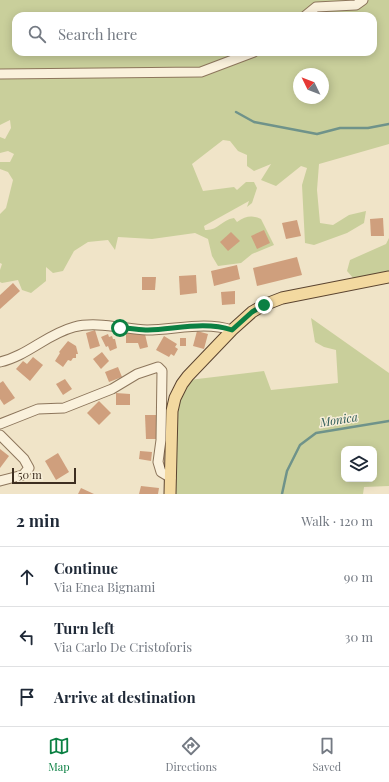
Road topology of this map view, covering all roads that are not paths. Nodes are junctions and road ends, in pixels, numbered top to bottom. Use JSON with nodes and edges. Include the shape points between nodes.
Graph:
{"nodes":[{"id":1,"x":362,"y":0,"type":"edge"},
{"id":2,"x":310,"y":12,"type":"edge"},
{"id":3,"x":243,"y":56,"type":"edge"},
{"id":4,"x":0,"y":74,"type":"edge"},
{"id":5,"x":389,"y":277,"type":"edge"},
{"id":6,"x":232,"y":330,"type":"junction"},
{"id":7,"x":0,"y":362,"type":"edge"},
{"id":8,"x":0,"y":424,"type":"edge"},
{"id":9,"x":0,"y":435,"type":"edge"},
{"id":10,"x":171,"y":478,"type":"junction"},
{"id":11,"x":0,"y":481,"type":"edge"},
{"id":12,"x":170,"y":494,"type":"edge"}],
"edges":[{"from":1,"to":2,"type":"street","via":[[356,5],[316,7]]},
{"from":3,"to":4,"type":"street","via":[[201,72]]},
{"from":5,"to":6,"type":"main road","via":[[282,298],[252,312]]},
{"from":6,"to":7,"type":"street","via":[[220,326],[188,326],[148,330],[89,324],[60,331],[18,356]]},
{"from":6,"to":10,"type":"main road","via":[[188,376],[175,398],[171,423]]},
{"from":8,"to":10,"type":"street","via":[[38,409],[64,408],[158,367],[163,376],[158,462],[160,472]]},
{"from":9,"to":11,"type":"street","via":[[24,459],[29,468],[23,475]]},
{"from":10,"to":12,"type":"main road"}]}
